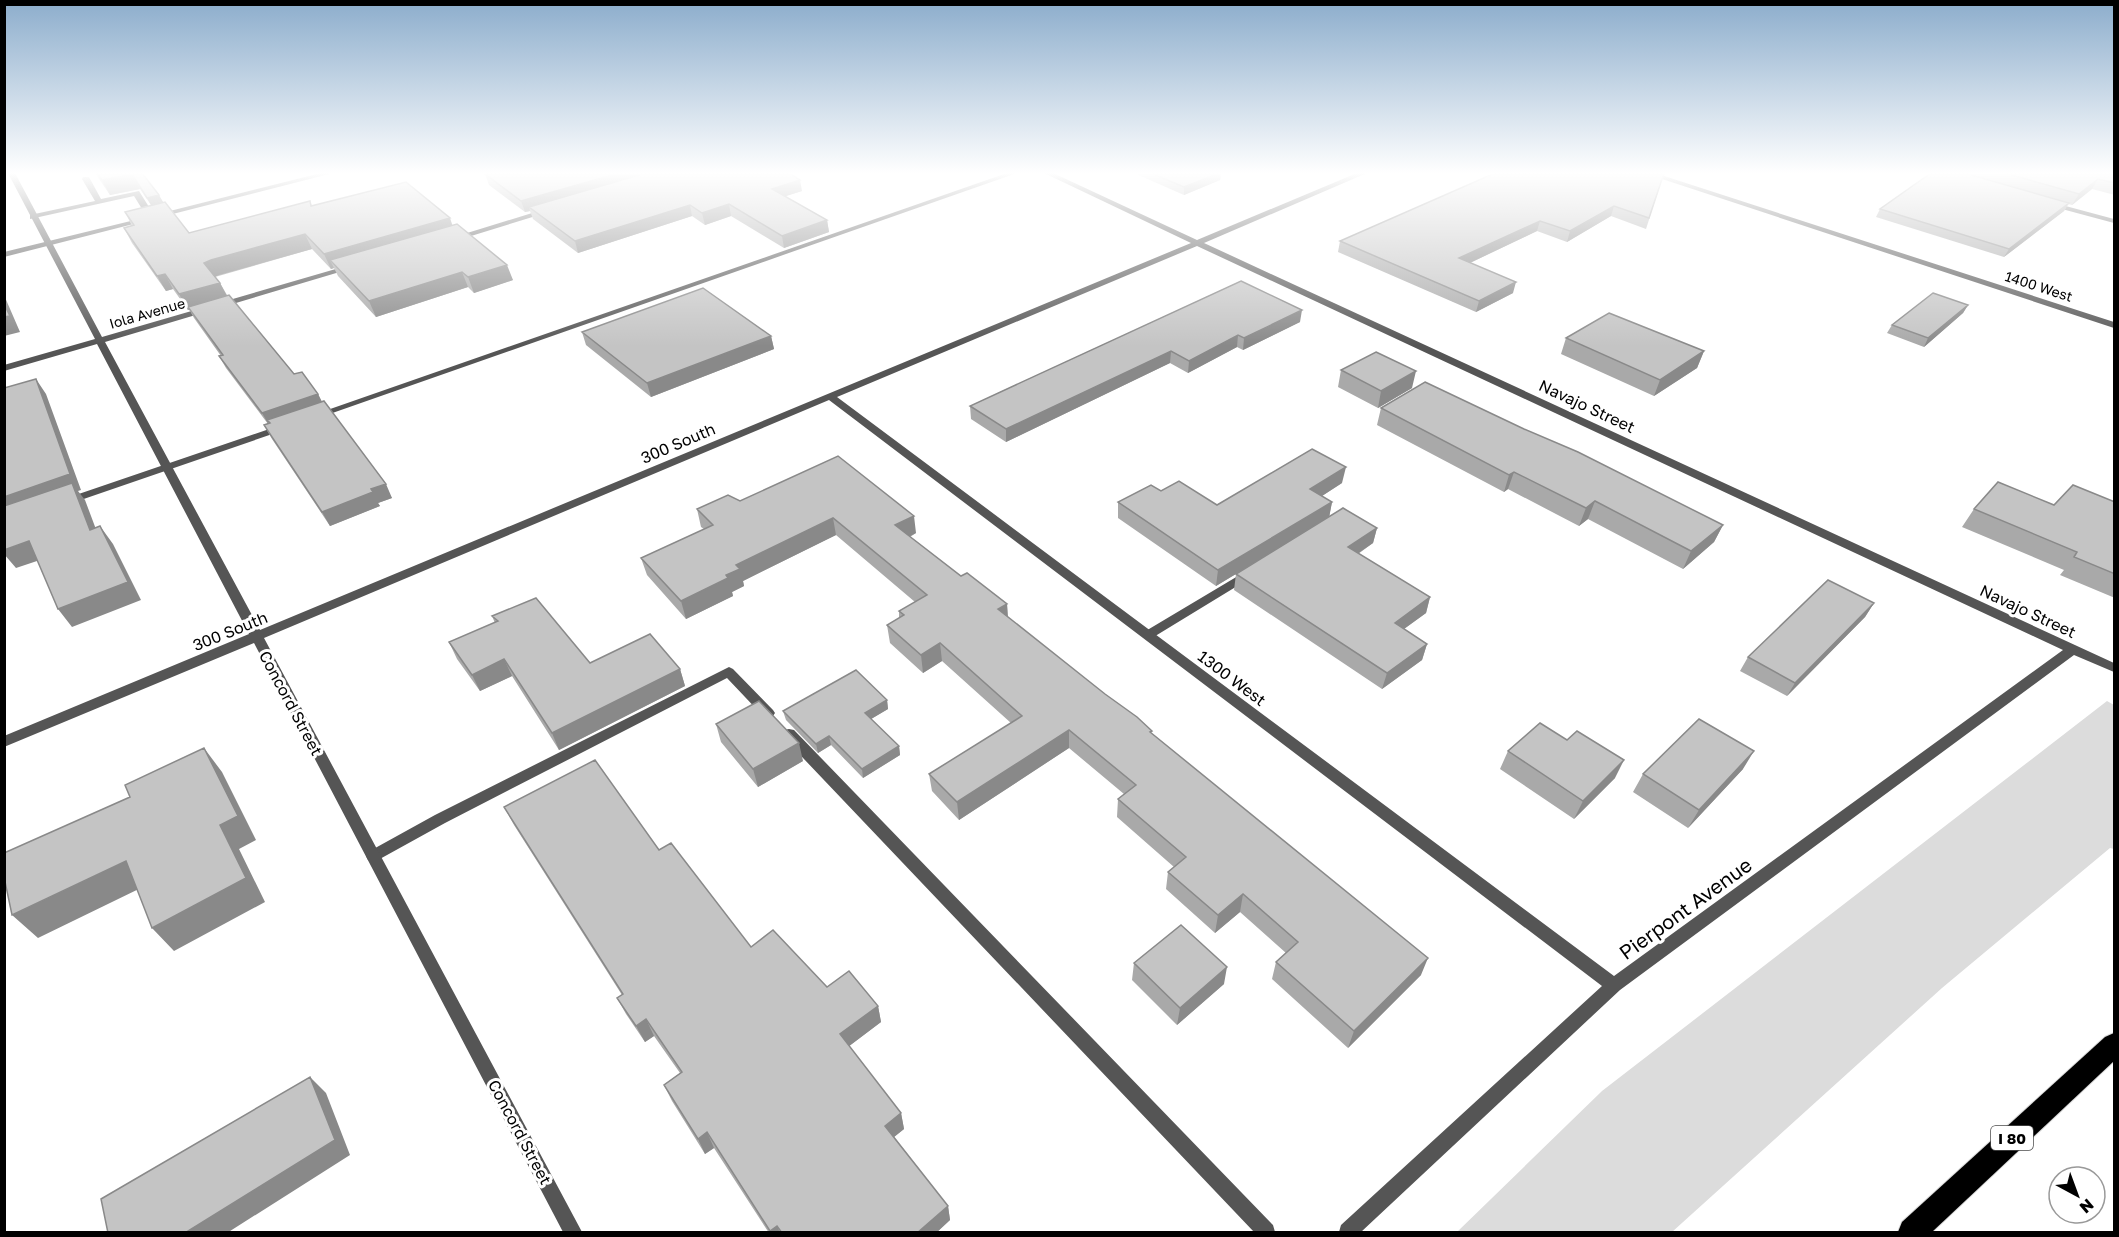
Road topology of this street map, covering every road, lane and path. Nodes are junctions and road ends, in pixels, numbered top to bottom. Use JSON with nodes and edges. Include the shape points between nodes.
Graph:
{"nodes":[{"id":1,"x":41,"y":231,"type":"edge"},
{"id":2,"x":101,"y":231,"type":"edge"},
{"id":3,"x":479,"y":231,"type":"edge"},
{"id":4,"x":848,"y":231,"type":"edge"},
{"id":5,"x":1172,"y":231,"type":"edge"},
{"id":6,"x":1228,"y":231,"type":"edge"},
{"id":7,"x":1825,"y":231,"type":"edge"},
{"id":8,"x":447,"y":240,"type":"edge"},
{"id":9,"x":1199,"y":243,"type":"junction"},
{"id":10,"x":48,"y":244,"type":"junction"},
{"id":11,"x":4,"y":255,"type":"edge"},
{"id":12,"x":355,"y":267,"type":"edge"},
{"id":13,"x":2115,"y":325,"type":"edge"},
{"id":14,"x":99,"y":341,"type":"junction"},
{"id":15,"x":4,"y":368,"type":"edge"},
{"id":16,"x":831,"y":397,"type":"junction"},
{"id":17,"x":303,"y":420,"type":"edge"},
{"id":18,"x":292,"y":424,"type":"edge"},
{"id":19,"x":166,"y":468,"type":"junction"},
{"id":20,"x":56,"y":505,"type":"edge"},
{"id":21,"x":1256,"y":569,"type":"edge"},
{"id":22,"x":1148,"y":635,"type":"junction"},
{"id":23,"x":257,"y":639,"type":"junction"},
{"id":24,"x":2073,"y":649,"type":"junction"},
{"id":25,"x":2114,"y":667,"type":"edge"},
{"id":26,"x":4,"y":742,"type":"edge"},
{"id":27,"x":373,"y":856,"type":"junction"},
{"id":28,"x":1614,"y":985,"type":"junction"},
{"id":29,"x":2115,"y":1045,"type":"edge"},
{"id":30,"x":573,"y":1233,"type":"edge"},
{"id":31,"x":1266,"y":1233,"type":"edge"},
{"id":32,"x":1348,"y":1233,"type":"edge"},
{"id":33,"x":1912,"y":1233,"type":"edge"}],
"edges":[{"from":1,"to":10,"type":"street","name":"Concord Street"},
{"from":2,"to":10,"type":"street"},
{"from":3,"to":8,"type":"street"},
{"from":4,"to":17,"type":"street"},
{"from":5,"to":9,"type":"street","name":"Navajo Street"},
{"from":6,"to":9,"type":"street","name":"300 South"},
{"from":7,"to":13,"type":"street","name":"1400 West"},
{"from":9,"to":16,"type":"street","name":"300 South"},
{"from":9,"to":24,"type":"street","name":"Navajo Street"},
{"from":10,"to":11,"type":"street"},
{"from":10,"to":14,"type":"street","name":"Concord Street"},
{"from":12,"to":14,"type":"street","name":"Iola Avenue"},
{"from":14,"to":15,"type":"street","name":"Iola Avenue"},
{"from":14,"to":19,"type":"street","name":"Concord Street"},
{"from":16,"to":22,"type":"street","name":"1300 West"},
{"from":16,"to":23,"type":"street","name":"300 South"},
{"from":18,"to":19,"type":"street"},
{"from":19,"to":20,"type":"street"},
{"from":19,"to":23,"type":"street","name":"Concord Street"},
{"from":21,"to":22,"type":"street"},
{"from":22,"to":28,"type":"street","name":"1300 West"},
{"from":23,"to":26,"type":"street","name":"300 South"},
{"from":23,"to":27,"type":"street","name":"Concord Street"},
{"from":24,"to":25,"type":"street","name":"Navajo Street"},
{"from":24,"to":28,"type":"street","name":"Pierpont Avenue"},
{"from":27,"to":30,"type":"street","name":"Concord Street"},
{"from":27,"to":31,"type":"street","via":[[729,672]]},
{"from":28,"to":32,"type":"street","name":"Pierpont Avenue"},
{"from":29,"to":33,"type":"highway","number":"I 80"}]}
